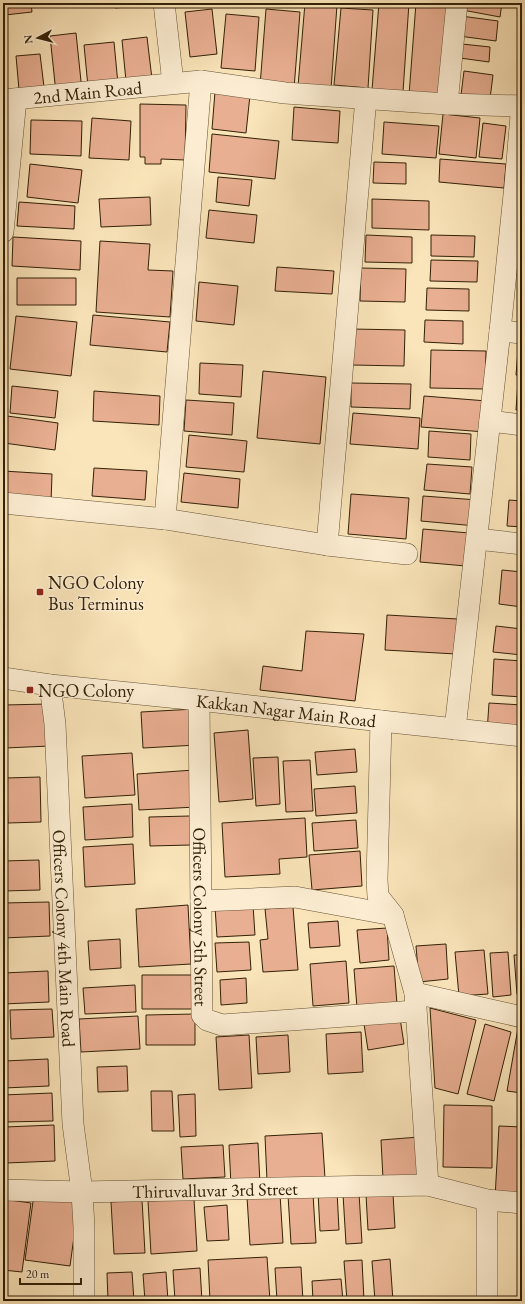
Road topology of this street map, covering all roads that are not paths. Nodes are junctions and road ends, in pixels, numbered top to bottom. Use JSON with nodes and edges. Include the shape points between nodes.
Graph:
{"nodes":[{"id":1,"x":164,"y":3,"type":"edge"},
{"id":2,"x":457,"y":3,"type":"edge"},
{"id":3,"x":201,"y":81,"type":"junction"},
{"id":4,"x":173,"y":83,"type":"junction"},
{"id":5,"x":366,"y":98,"type":"junction"},
{"id":6,"x":9,"y":100,"type":"edge"},
{"id":7,"x":447,"y":104,"type":"junction"},
{"id":8,"x":522,"y":105,"type":"edge"},
{"id":9,"x":519,"y":186,"type":"edge"},
{"id":10,"x":3,"y":232,"type":"edge"},
{"id":11,"x":500,"y":331,"type":"junction"},
{"id":12,"x":522,"y":333,"type":"edge"},
{"id":13,"x":490,"y":421,"type":"junction"},
{"id":14,"x":522,"y":425,"type":"edge"},
{"id":15,"x":3,"y":503,"type":"edge"},
{"id":16,"x":165,"y":519,"type":"junction"},
{"id":17,"x":477,"y":538,"type":"junction"},
{"id":18,"x":522,"y":544,"type":"edge"},
{"id":19,"x":327,"y":545,"type":"junction"},
{"id":20,"x":407,"y":554,"type":"dead end"},
{"id":21,"x":3,"y":678,"type":"edge"},
{"id":22,"x":50,"y":685,"type":"junction"},
{"id":23,"x":198,"y":700,"type":"junction"},
{"id":24,"x":381,"y":721,"type":"junction"},
{"id":25,"x":455,"y":729,"type":"junction"},
{"id":26,"x":522,"y":736,"type":"edge"},
{"id":27,"x":201,"y":901,"type":"junction"},
{"id":28,"x":393,"y":915,"type":"junction"},
{"id":29,"x":415,"y":1002,"type":"junction"},
{"id":30,"x":522,"y":1016,"type":"edge"},
{"id":31,"x":428,"y":1185,"type":"junction"},
{"id":32,"x":3,"y":1190,"type":"edge"},
{"id":33,"x":82,"y":1192,"type":"junction"},
{"id":34,"x":487,"y":1200,"type":"junction"},
{"id":35,"x":522,"y":1204,"type":"edge"},
{"id":36,"x":84,"y":1301,"type":"edge"},
{"id":37,"x":487,"y":1301,"type":"edge"}],
"edges":[{"from":1,"to":4,"type":"street"},
{"from":2,"to":7,"type":"street"},
{"from":3,"to":4,"type":"street","name":"2nd Main Road"},
{"from":3,"to":5,"type":"street","name":"2nd Main Road","via":[[284,93]]},
{"from":3,"to":16,"type":"street"},
{"from":4,"to":6,"type":"street","name":"2nd Main Road"},
{"from":5,"to":7,"type":"street","name":"2nd Main Road"},
{"from":5,"to":19,"type":"street"},
{"from":6,"to":10,"type":"street"},
{"from":7,"to":8,"type":"street","name":"2nd Main Road"},
{"from":8,"to":9,"type":"street"},
{"from":9,"to":11,"type":"street"},
{"from":11,"to":12,"type":"street"},
{"from":11,"to":13,"type":"street"},
{"from":13,"to":14,"type":"street"},
{"from":13,"to":17,"type":"street"},
{"from":15,"to":16,"type":"street"},
{"from":16,"to":19,"type":"street"},
{"from":17,"to":18,"type":"street"},
{"from":17,"to":25,"type":"street"},
{"from":19,"to":20,"type":"street"},
{"from":21,"to":22,"type":"street","name":"Kakkan Nagar Main Road"},
{"from":22,"to":23,"type":"street","name":"Kakkan Nagar Main Road"},
{"from":22,"to":33,"type":"street","name":"Officers Colony 4th Main Road","via":[[55,724],[73,1124]]},
{"from":23,"to":24,"type":"street","name":"Kakkan Nagar Main Road"},
{"from":23,"to":27,"type":"street","name":"Officers Colony 5th Street"},
{"from":24,"to":25,"type":"street","name":"Kakkan Nagar Main Road"},
{"from":24,"to":28,"type":"street","via":[[377,880],[378,896]]},
{"from":25,"to":26,"type":"street","name":"Kakkan Nagar Main Road"},
{"from":27,"to":28,"type":"street","via":[[295,897]]},
{"from":27,"to":29,"type":"street","name":"Officers Colony 5th Street","via":[[202,1015],[208,1020],[222,1025]]},
{"from":28,"to":29,"type":"street"},
{"from":29,"to":30,"type":"street","name":"Officers Colony 5th Street"},
{"from":29,"to":31,"type":"street"},
{"from":31,"to":33,"type":"street","name":"Thiruvalluvar 3rd Street"},
{"from":31,"to":34,"type":"street","name":"Thiruvalluvar 3rd Street"},
{"from":32,"to":33,"type":"street","name":"Thiruvalluvar 3rd Street"},
{"from":33,"to":36,"type":"street","name":"Officers Colony 4th Main Road"},
{"from":34,"to":35,"type":"street","name":"Thiruvalluvar 3rd Street"},
{"from":34,"to":37,"type":"street"}]}
